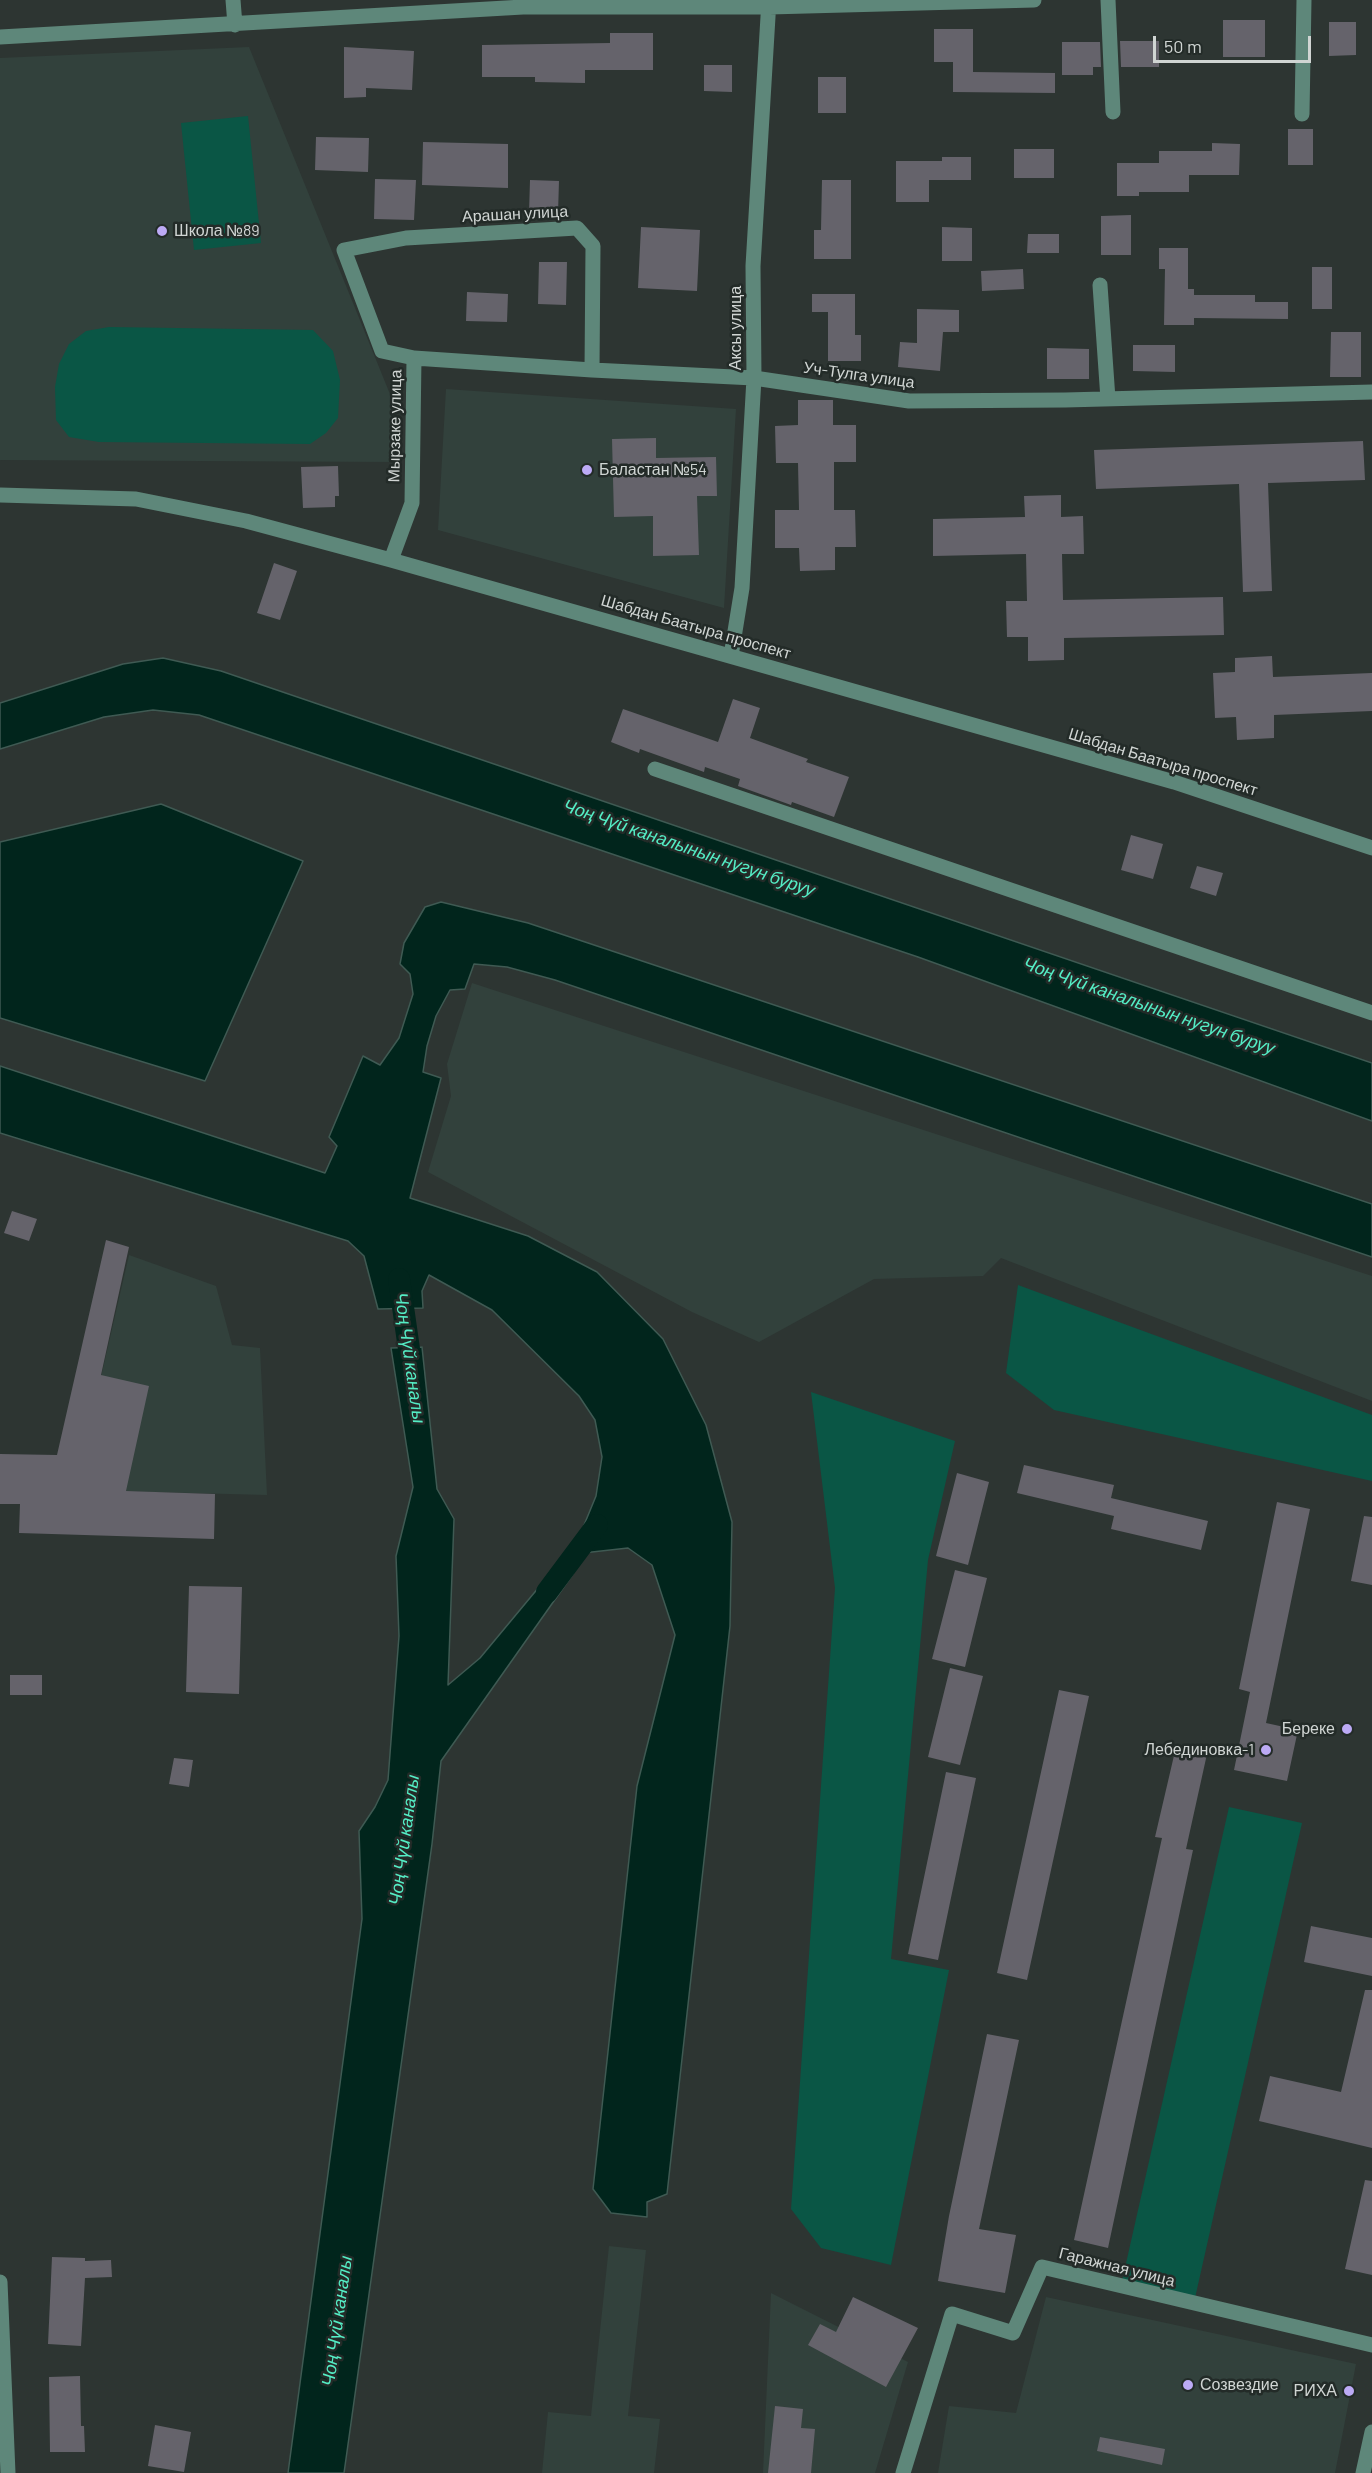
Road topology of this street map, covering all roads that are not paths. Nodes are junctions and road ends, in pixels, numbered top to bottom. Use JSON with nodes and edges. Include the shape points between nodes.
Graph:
{"nodes":[{"id":1,"x":233,"y":0,"type":"edge"},
{"id":2,"x":1034,"y":0,"type":"edge"},
{"id":3,"x":1108,"y":0,"type":"edge"},
{"id":4,"x":1304,"y":0,"type":"edge"},
{"id":5,"x":769,"y":3,"type":"edge"},
{"id":6,"x":521,"y":4,"type":"edge"},
{"id":7,"x":235,"y":25,"type":"junction"},
{"id":8,"x":0,"y":37,"type":"edge"},
{"id":9,"x":1113,"y":112,"type":"dead end"},
{"id":10,"x":1302,"y":114,"type":"dead end"},
{"id":11,"x":344,"y":249,"type":"joint"},
{"id":12,"x":1100,"y":285,"type":"dead end"},
{"id":13,"x":414,"y":358,"type":"junction"},
{"id":14,"x":591,"y":370,"type":"junction"},
{"id":15,"x":754,"y":378,"type":"junction"},
{"id":16,"x":1372,"y":392,"type":"edge"},
{"id":17,"x":1108,"y":399,"type":"junction"},
{"id":18,"x":0,"y":495,"type":"edge"},
{"id":19,"x":392,"y":560,"type":"junction"},
{"id":20,"x":731,"y":656,"type":"junction"},
{"id":21,"x":655,"y":769,"type":"dead end"},
{"id":22,"x":1372,"y":848,"type":"edge"},
{"id":23,"x":1372,"y":1013,"type":"edge"},
{"id":24,"x":0,"y":2282,"type":"edge"},
{"id":25,"x":1372,"y":2345,"type":"edge"},
{"id":26,"x":1372,"y":2432,"type":"edge"},
{"id":27,"x":8,"y":2473,"type":"edge"},
{"id":28,"x":903,"y":2473,"type":"edge"},
{"id":29,"x":1363,"y":2473,"type":"edge"}],
"edges":[{"from":1,"to":7,"type":"street"},
{"from":2,"to":5,"type":"street"},
{"from":3,"to":9,"type":"street"},
{"from":4,"to":10,"type":"street"},
{"from":5,"to":6,"type":"street"},
{"from":5,"to":15,"type":"street","name":"Аксы улица","via":[[753,266]]},
{"from":6,"to":7,"type":"street"},
{"from":7,"to":8,"type":"street"},
{"from":11,"to":13,"type":"street","name":"Мырзаке улица","via":[[382,351]]},
{"from":11,"to":14,"type":"street","name":"Арашан улица","via":[[406,238],[577,228],[593,246]]},
{"from":12,"to":17,"type":"street"},
{"from":13,"to":14,"type":"street","name":"Уч-Тулга улица"},
{"from":13,"to":19,"type":"street","name":"Мырзаке улица","via":[[412,503]]},
{"from":14,"to":15,"type":"street","name":"Уч-Тулга улица"},
{"from":15,"to":17,"type":"street","name":"Уч-Тулга улица","via":[[909,401]]},
{"from":15,"to":20,"type":"street","name":"Аксы улица","via":[[742,588]]},
{"from":16,"to":17,"type":"street","name":"Уч-Тулга улица"},
{"from":18,"to":19,"type":"street","name":"Шабдан Баатыра проспект","via":[[136,499],[246,521]]},
{"from":19,"to":20,"type":"street","name":"Шабдан Баатыра проспект"},
{"from":20,"to":22,"type":"street","name":"Шабдан Баатыра проспект","via":[[1174,782]]},
{"from":21,"to":23,"type":"street"},
{"from":24,"to":27,"type":"street"},
{"from":25,"to":28,"type":"street","name":"Гаражная улица","via":[[1042,2267],[1013,2333],[952,2314]]},
{"from":26,"to":29,"type":"street"}]}
